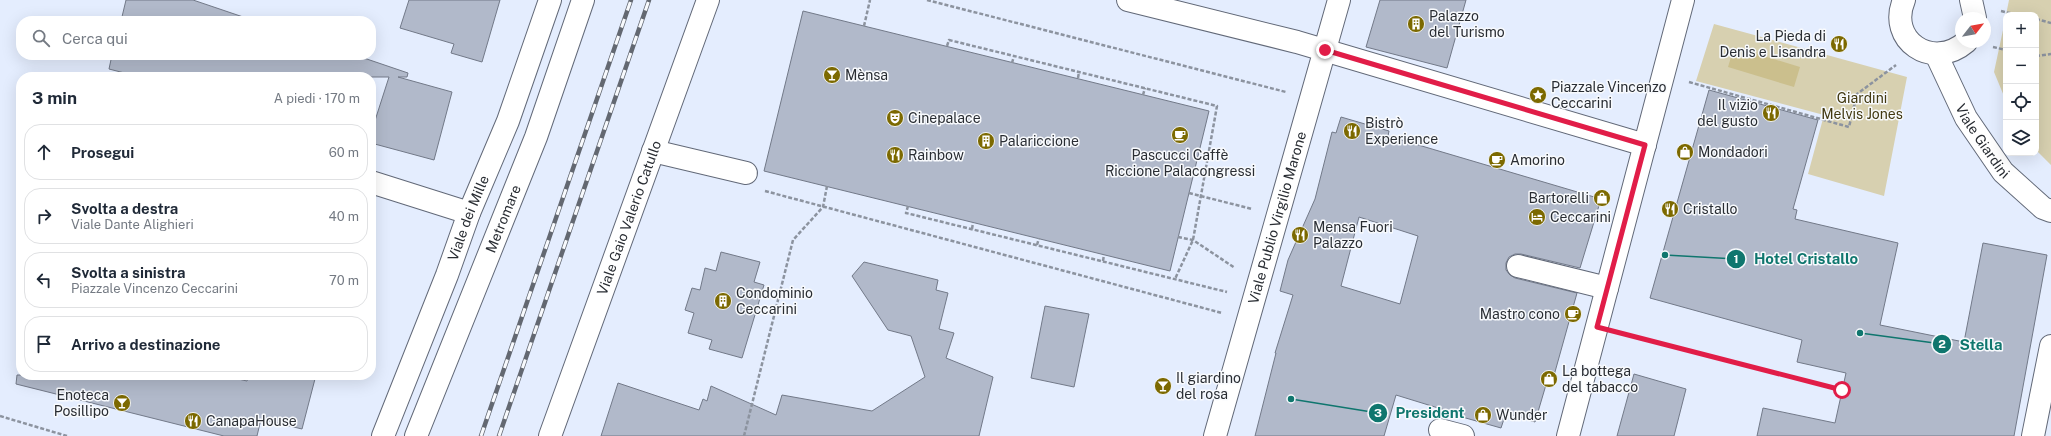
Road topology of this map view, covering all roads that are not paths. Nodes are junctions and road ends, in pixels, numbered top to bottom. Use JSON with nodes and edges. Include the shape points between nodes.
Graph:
{"nodes":[{"id":1,"x":550,"y":0,"type":"edge"},
{"id":2,"x":583,"y":0,"type":"edge"},
{"id":3,"x":708,"y":0,"type":"edge"},
{"id":4,"x":1128,"y":0,"type":"edge"},
{"id":5,"x":1339,"y":0,"type":"edge"},
{"id":6,"x":1683,"y":0,"type":"edge"},
{"id":7,"x":1902,"y":0,"type":"edge"},
{"id":8,"x":1971,"y":0,"type":"edge"},
{"id":9,"x":1974,"y":12,"type":"edge"},
{"id":10,"x":1958,"y":48,"type":"edge"},
{"id":11,"x":1325,"y":50,"type":"junction"},
{"id":12,"x":1927,"y":52,"type":"junction"},
{"id":13,"x":1645,"y":145,"type":"junction"},
{"id":14,"x":653,"y":151,"type":"junction"},
{"id":15,"x":746,"y":173,"type":"dead end"},
{"id":16,"x":376,"y":184,"type":"edge"},
{"id":17,"x":2051,"y":211,"type":"edge"},
{"id":18,"x":469,"y":212,"type":"junction"},
{"id":19,"x":1518,"y":266,"type":"dead end"},
{"id":20,"x":1607,"y":288,"type":"junction"},
{"id":21,"x":2051,"y":346,"type":"edge"},
{"id":22,"x":1440,"y":430,"type":"dead end"},
{"id":23,"x":384,"y":436,"type":"edge"},
{"id":24,"x":416,"y":436,"type":"edge"},
{"id":25,"x":550,"y":436,"type":"edge"},
{"id":26,"x":1215,"y":436,"type":"edge"},
{"id":27,"x":1463,"y":436,"type":"edge"},
{"id":28,"x":1568,"y":436,"type":"edge"},
{"id":29,"x":2033,"y":436,"type":"edge"}],
"edges":[{"from":1,"to":18,"type":"street","name":"Viale dei Mille","via":[[508,121]]},
{"from":2,"to":24,"type":"street","name":"Metromare","via":[[536,137]]},
{"from":3,"to":14,"type":"street","name":"Viale Gaio Valerio Catullo"},
{"from":4,"to":11,"type":"street"},
{"from":5,"to":11,"type":"street","name":"Viale Publio Virgilio Marone"},
{"from":6,"to":13,"type":"street"},
{"from":7,"to":12,"type":"street","name":"Viale Giardini","via":[[1901,22],[1907,37]]},
{"from":8,"to":9,"type":"street"},
{"from":10,"to":12,"type":"street","via":[[1947,53]]},
{"from":11,"to":13,"type":"street"},
{"from":11,"to":26,"type":"street","name":"Viale Publio Virgilio Marone"},
{"from":12,"to":17,"type":"street","name":"Viale Giardini","via":[[1966,118],[2003,172],[2043,208]]},
{"from":13,"to":20,"type":"street"},
{"from":14,"to":15,"type":"street"},
{"from":14,"to":25,"type":"street","name":"Viale Gaio Valerio Catullo"},
{"from":16,"to":18,"type":"street"},
{"from":18,"to":23,"type":"street","name":"Viale dei Mille"},
{"from":19,"to":20,"type":"street"},
{"from":20,"to":28,"type":"street"},
{"from":21,"to":29,"type":"street"},
{"from":22,"to":27,"type":"street"}]}
